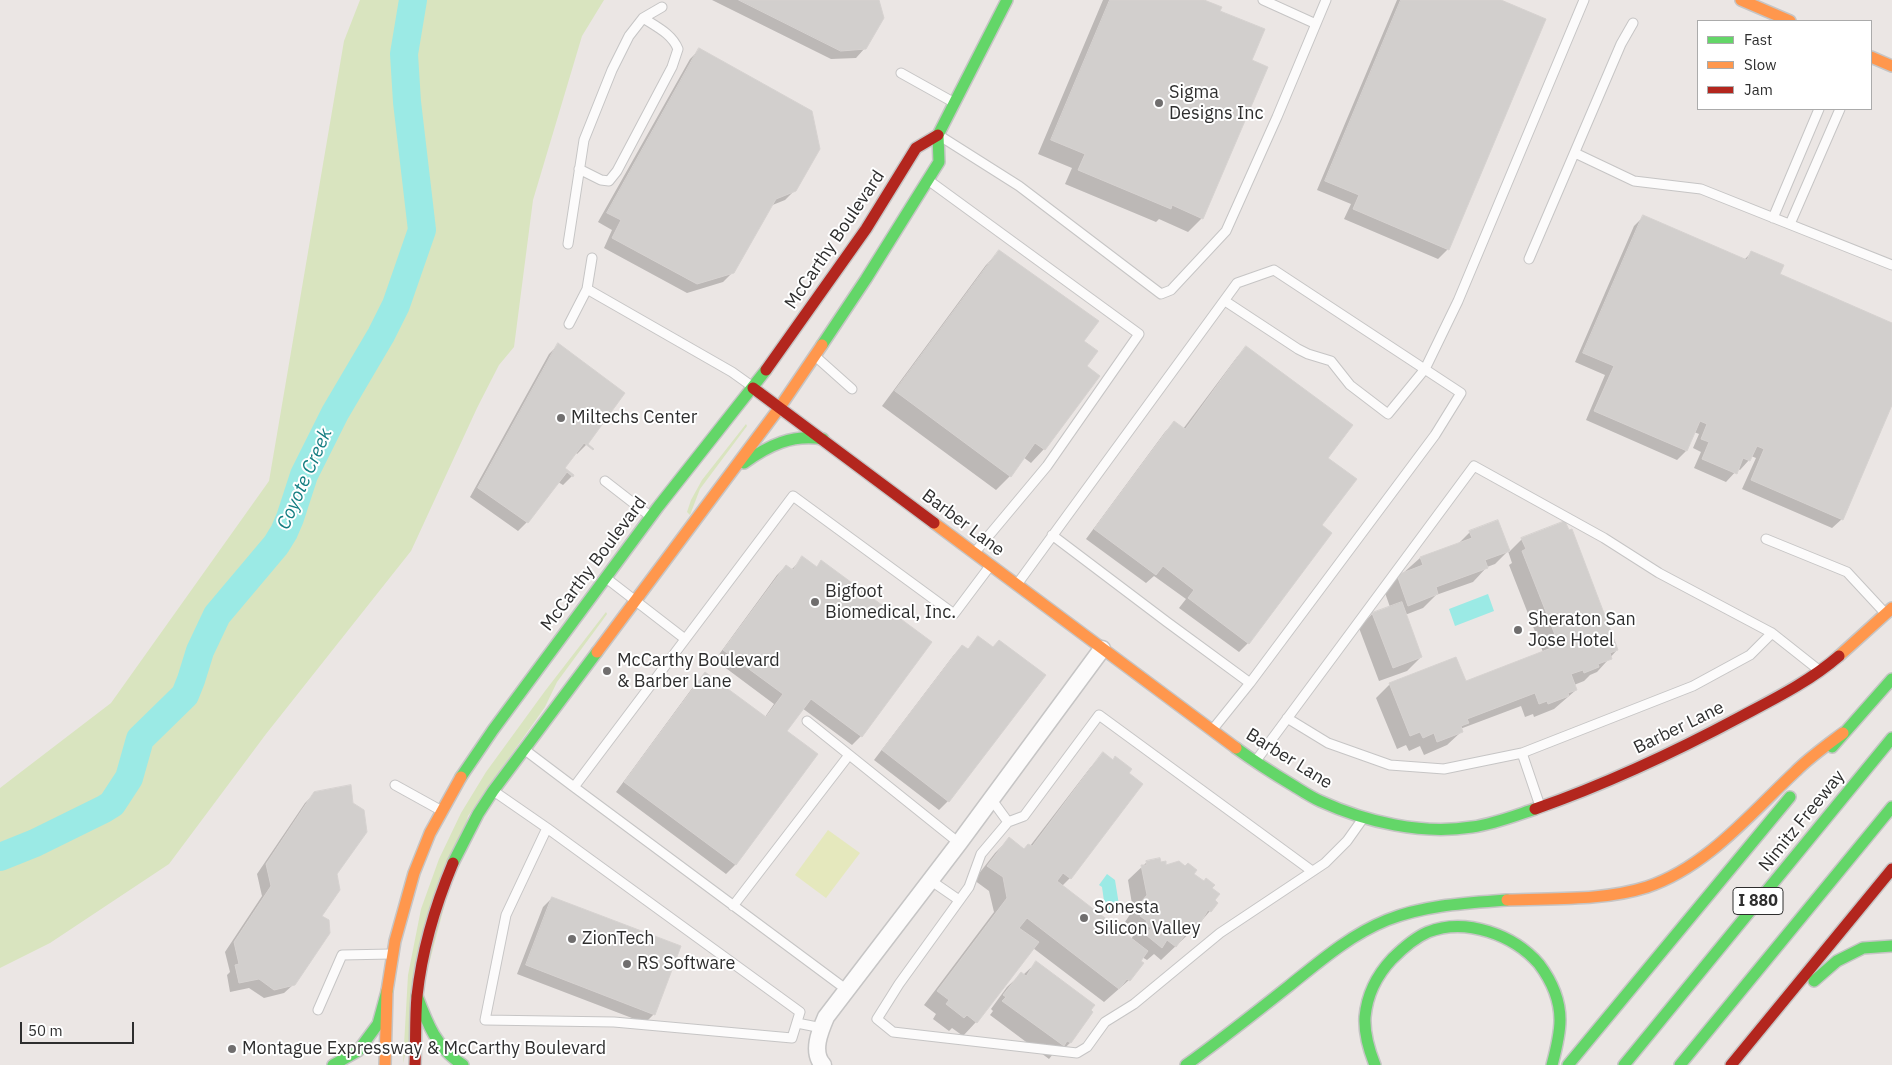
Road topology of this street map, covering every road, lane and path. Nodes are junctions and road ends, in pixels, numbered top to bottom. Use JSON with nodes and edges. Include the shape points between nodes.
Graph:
{"nodes":[{"id":1,"x":1007,"y":0,"type":"edge"},
{"id":2,"x":1262,"y":0,"type":"edge"},
{"id":3,"x":1326,"y":0,"type":"edge"},
{"id":4,"x":1584,"y":0,"type":"edge"},
{"id":5,"x":1741,"y":0,"type":"edge"},
{"id":6,"x":662,"y":7,"type":"dead end"},
{"id":7,"x":643,"y":18,"type":"junction"},
{"id":8,"x":1788,"y":20,"type":"edge"},
{"id":9,"x":1633,"y":23,"type":"dead end"},
{"id":10,"x":1316,"y":24,"type":"junction"},
{"id":11,"x":1872,"y":57,"type":"edge"},
{"id":12,"x":1892,"y":66,"type":"edge"},
{"id":13,"x":901,"y":73,"type":"dead end"},
{"id":14,"x":955,"y":103,"type":"junction"},
{"id":15,"x":1819,"y":110,"type":"edge"},
{"id":16,"x":1840,"y":110,"type":"edge"},
{"id":17,"x":938,"y":135,"type":"junction"},
{"id":18,"x":1575,"y":153,"type":"junction"},
{"id":19,"x":579,"y":169,"type":"junction"},
{"id":20,"x":928,"y":180,"type":"junction"},
{"id":21,"x":1773,"y":218,"type":"junction"},
{"id":22,"x":1790,"y":224,"type":"junction"},
{"id":23,"x":568,"y":244,"type":"dead end"},
{"id":24,"x":592,"y":258,"type":"dead end"},
{"id":25,"x":1529,"y":259,"type":"dead end"},
{"id":26,"x":1892,"y":265,"type":"edge"},
{"id":27,"x":587,"y":289,"type":"junction"},
{"id":28,"x":1225,"y":300,"type":"junction"},
{"id":29,"x":569,"y":324,"type":"dead end"},
{"id":30,"x":815,"y":355,"type":"junction"},
{"id":31,"x":1425,"y":369,"type":"junction"},
{"id":32,"x":753,"y":388,"type":"junction"},
{"id":33,"x":852,"y":389,"type":"dead end"},
{"id":34,"x":780,"y":407,"type":"junction"},
{"id":35,"x":823,"y":440,"type":"junction"},
{"id":36,"x":729,"y":475,"type":"junction"},
{"id":37,"x":605,"y":481,"type":"dead end"},
{"id":38,"x":651,"y":517,"type":"junction"},
{"id":39,"x":1052,"y":535,"type":"junction"},
{"id":40,"x":1766,"y":539,"type":"dead end"},
{"id":41,"x":974,"y":553,"type":"junction"},
{"id":42,"x":990,"y":566,"type":"junction"},
{"id":43,"x":606,"y":578,"type":"junction"},
{"id":44,"x":1016,"y":585,"type":"junction"},
{"id":45,"x":635,"y":600,"type":"junction"},
{"id":46,"x":1889,"y":611,"type":"edge"},
{"id":47,"x":1772,"y":633,"type":"junction"},
{"id":48,"x":685,"y":639,"type":"junction"},
{"id":49,"x":1102,"y":649,"type":"junction"},
{"id":50,"x":1820,"y":672,"type":"junction"},
{"id":51,"x":1892,"y":679,"type":"edge"},
{"id":52,"x":1250,"y":682,"type":"junction"},
{"id":53,"x":1287,"y":718,"type":"junction"},
{"id":54,"x":807,"y":721,"type":"dead end"},
{"id":55,"x":1212,"y":730,"type":"junction"},
{"id":56,"x":1843,"y":733,"type":"junction"},
{"id":57,"x":1892,"y":738,"type":"edge"},
{"id":58,"x":523,"y":748,"type":"junction"},
{"id":59,"x":1522,"y":753,"type":"junction"},
{"id":60,"x":849,"y":755,"type":"junction"},
{"id":61,"x":1255,"y":762,"type":"junction"},
{"id":62,"x":395,"y":785,"type":"dead end"},
{"id":63,"x":574,"y":787,"type":"junction"},
{"id":64,"x":493,"y":791,"type":"junction"},
{"id":65,"x":992,"y":800,"type":"junction"},
{"id":66,"x":1541,"y":807,"type":"junction"},
{"id":67,"x":1892,"y":808,"type":"edge"},
{"id":68,"x":442,"y":811,"type":"junction"},
{"id":69,"x":1364,"y":817,"type":"junction"},
{"id":70,"x":1008,"y":822,"type":"junction"},
{"id":71,"x":547,"y":828,"type":"junction"},
{"id":72,"x":959,"y":843,"type":"junction"},
{"id":73,"x":1892,"y":869,"type":"edge"},
{"id":74,"x":1312,"y":872,"type":"junction"},
{"id":75,"x":930,"y":880,"type":"junction"},
{"id":76,"x":959,"y":900,"type":"junction"},
{"id":77,"x":733,"y":906,"type":"junction"},
{"id":78,"x":1892,"y":946,"type":"edge"},
{"id":79,"x":393,"y":954,"type":"junction"},
{"id":80,"x":847,"y":990,"type":"junction"},
{"id":81,"x":388,"y":991,"type":"junction"},
{"id":82,"x":418,"y":996,"type":"junction"},
{"id":83,"x":318,"y":1010,"type":"dead end"},
{"id":84,"x":1770,"y":1016,"type":"junction"},
{"id":85,"x":797,"y":1023,"type":"junction"},
{"id":86,"x":819,"y":1035,"type":"junction"},
{"id":87,"x":333,"y":1065,"type":"edge"},
{"id":88,"x":385,"y":1065,"type":"edge"},
{"id":89,"x":415,"y":1065,"type":"edge"},
{"id":90,"x":464,"y":1065,"type":"edge"},
{"id":91,"x":823,"y":1065,"type":"edge"},
{"id":92,"x":1186,"y":1065,"type":"edge"},
{"id":93,"x":1375,"y":1065,"type":"edge"},
{"id":94,"x":1552,"y":1065,"type":"edge"},
{"id":95,"x":1568,"y":1065,"type":"edge"},
{"id":96,"x":1624,"y":1065,"type":"edge"},
{"id":97,"x":1680,"y":1065,"type":"edge"},
{"id":98,"x":1731,"y":1065,"type":"edge"}],
"edges":[{"from":1,"to":14,"type":"main road"},
{"from":2,"to":10,"type":"lane"},
{"from":3,"to":10,"type":"lane"},
{"from":4,"to":31,"type":"lane","via":[[1458,300]]},
{"from":5,"to":8,"type":"main road"},
{"from":6,"to":7,"type":"lane"},
{"from":7,"to":19,"type":"lane","via":[[629,36],[612,70],[584,140]]},
{"from":7,"to":19,"type":"lane","via":[[675,40],[678,49],[672,66],[617,171],[608,181]]},
{"from":9,"to":18,"type":"lane"},
{"from":10,"to":17,"type":"lane","via":[[1226,231],[1171,290],[1161,294],[1019,186]]},
{"from":11,"to":12,"type":"main road"},
{"from":13,"to":14,"type":"lane"},
{"from":14,"to":17,"type":"main road"},
{"from":15,"to":21,"type":"lane"},
{"from":16,"to":22,"type":"lane"},
{"from":17,"to":20,"type":"main road","via":[[939,162]]},
{"from":17,"to":32,"type":"main road","name":"McCarthy Boulevard","via":[[916,148],[866,229]]},
{"from":18,"to":21,"type":"lane","via":[[1634,181],[1701,189]]},
{"from":18,"to":25,"type":"lane"},
{"from":19,"to":23,"type":"lane"},
{"from":20,"to":30,"type":"main road"},
{"from":20,"to":41,"type":"lane","via":[[1140,334],[1048,466]]},
{"from":21,"to":22,"type":"lane"},
{"from":22,"to":26,"type":"lane"},
{"from":24,"to":27,"type":"lane"},
{"from":27,"to":29,"type":"lane"},
{"from":27,"to":32,"type":"lane","via":[[732,372]]},
{"from":28,"to":31,"type":"lane","via":[[1237,283],[1274,270]]},
{"from":28,"to":31,"type":"lane","via":[[1298,349],[1332,361],[1350,385],[1388,414]]},
{"from":28,"to":39,"type":"lane"},
{"from":30,"to":33,"type":"lane"},
{"from":30,"to":34,"type":"main road"},
{"from":31,"to":52,"type":"lane","via":[[1461,393],[1435,434]]},
{"from":32,"to":34,"type":"main road","name":"Barber Lane"},
{"from":32,"to":38,"type":"main road","name":"McCarthy Boulevard"},
{"from":34,"to":35,"type":"main road","name":"Barber Lane"},
{"from":34,"to":36,"type":"main road"},
{"from":35,"to":36,"type":"main road","via":[[808,436],[786,439],[758,452]]},
{"from":35,"to":41,"type":"main road","name":"Barber Lane"},
{"from":36,"to":45,"type":"main road"},
{"from":37,"to":38,"type":"lane"},
{"from":38,"to":43,"type":"main road","name":"McCarthy Boulevard"},
{"from":39,"to":44,"type":"lane"},
{"from":39,"to":52,"type":"lane"},
{"from":40,"to":46,"type":"lane","via":[[1847,572]]},
{"from":41,"to":42,"type":"main road","name":"Barber Lane"},
{"from":42,"to":44,"type":"main road","name":"Barber Lane"},
{"from":42,"to":48,"type":"lane","via":[[954,614],[793,496]]},
{"from":43,"to":45,"type":"lane"},
{"from":43,"to":68,"type":"main road","name":"McCarthy Boulevard","via":[[493,730]]},
{"from":44,"to":49,"type":"main road","name":"Barber Lane"},
{"from":45,"to":48,"type":"lane"},
{"from":45,"to":58,"type":"main road"},
{"from":46,"to":50,"type":"main road","name":"Barber Lane"},
{"from":47,"to":50,"type":"lane"},
{"from":47,"to":53,"type":"lane","via":[[1474,466]]},
{"from":47,"to":59,"type":"lane","via":[[1750,655],[1693,686]]},
{"from":48,"to":63,"type":"lane"},
{"from":49,"to":55,"type":"main road","name":"Barber Lane"},
{"from":49,"to":65,"type":"street"},
{"from":50,"to":66,"type":"main road","name":"Barber Lane","via":[[1694,742],[1584,792]]},
{"from":51,"to":56,"type":"main road"},
{"from":52,"to":55,"type":"lane"},
{"from":53,"to":59,"type":"lane","via":[[1328,743],[1390,765],[1444,769]]},
{"from":53,"to":61,"type":"lane"},
{"from":54,"to":60,"type":"lane"},
{"from":55,"to":61,"type":"main road","name":"Barber Lane"},
{"from":56,"to":92,"type":"main road","via":[[1820,748],[1719,844],[1690,866],[1658,883],[1623,893],[1440,906],[1403,914],[1368,928],[1336,948],[1217,1044]]},
{"from":56,"to":95,"type":"main road"},
{"from":57,"to":96,"type":"main road","name":"Nimitz Freeway","number":"I 880"},
{"from":58,"to":63,"type":"lane"},
{"from":58,"to":64,"type":"main road"},
{"from":59,"to":66,"type":"lane"},
{"from":60,"to":72,"type":"lane"},
{"from":60,"to":77,"type":"lane"},
{"from":61,"to":69,"type":"main road","name":"Barber Lane","via":[[1319,801]]},
{"from":62,"to":68,"type":"lane"},
{"from":63,"to":77,"type":"lane"},
{"from":64,"to":71,"type":"lane"},
{"from":64,"to":82,"type":"main road","via":[[460,847],[444,885],[426,946]]},
{"from":65,"to":70,"type":"lane"},
{"from":65,"to":72,"type":"street"},
{"from":66,"to":69,"type":"main road","name":"Barber Lane","via":[[1473,827],[1449,829],[1425,829]]},
{"from":67,"to":97,"type":"main road","number":"I 880"},
{"from":68,"to":79,"type":"main road","name":"McCarthy Boulevard","via":[[414,874]]},
{"from":69,"to":74,"type":"lane","via":[[1347,841]]},
{"from":70,"to":74,"type":"lane","via":[[1024,816],[1099,715]]},
{"from":70,"to":76,"type":"lane","via":[[981,854],[969,887]]},
{"from":71,"to":85,"type":"lane","via":[[800,1012]]},
{"from":71,"to":85,"type":"lane","via":[[506,915],[485,1020],[614,1022],[792,1038]]},
{"from":72,"to":75,"type":"street"},
{"from":73,"to":84,"type":"main road"},
{"from":74,"to":76,"type":"lane","via":[[1220,933],[1134,1004],[1105,1022],[1087,1047],[1077,1053],[892,1032],[877,1019],[898,984]]},
{"from":75,"to":76,"type":"lane"},
{"from":75,"to":80,"type":"street"},
{"from":77,"to":80,"type":"lane"},
{"from":78,"to":84,"type":"main road","via":[[1863,948],[1837,961]]},
{"from":79,"to":81,"type":"main road","name":"McCarthy Boulevard"},
{"from":79,"to":83,"type":"lane","via":[[342,955]]},
{"from":80,"to":86,"type":"street","via":[[826,1017]]},
{"from":81,"to":87,"type":"main road","via":[[378,1024],[358,1051]]},
{"from":81,"to":88,"type":"main road","name":"McCarthy Boulevard"},
{"from":82,"to":89,"type":"main road"},
{"from":82,"to":90,"type":"main road","via":[[426,1019],[446,1053]]},
{"from":84,"to":98,"type":"main road"},
{"from":85,"to":86,"type":"lane"},
{"from":86,"to":91,"type":"street","via":[[819,1061]]},
{"from":93,"to":94,"type":"main road","via":[[1367,1047],[1365,1027],[1368,994],[1377,979],[1386,965],[1408,944],[1433,930],[1458,927],[1498,934],[1531,954],[1545,972],[1555,990],[1560,1011],[1561,1031]]}]}
